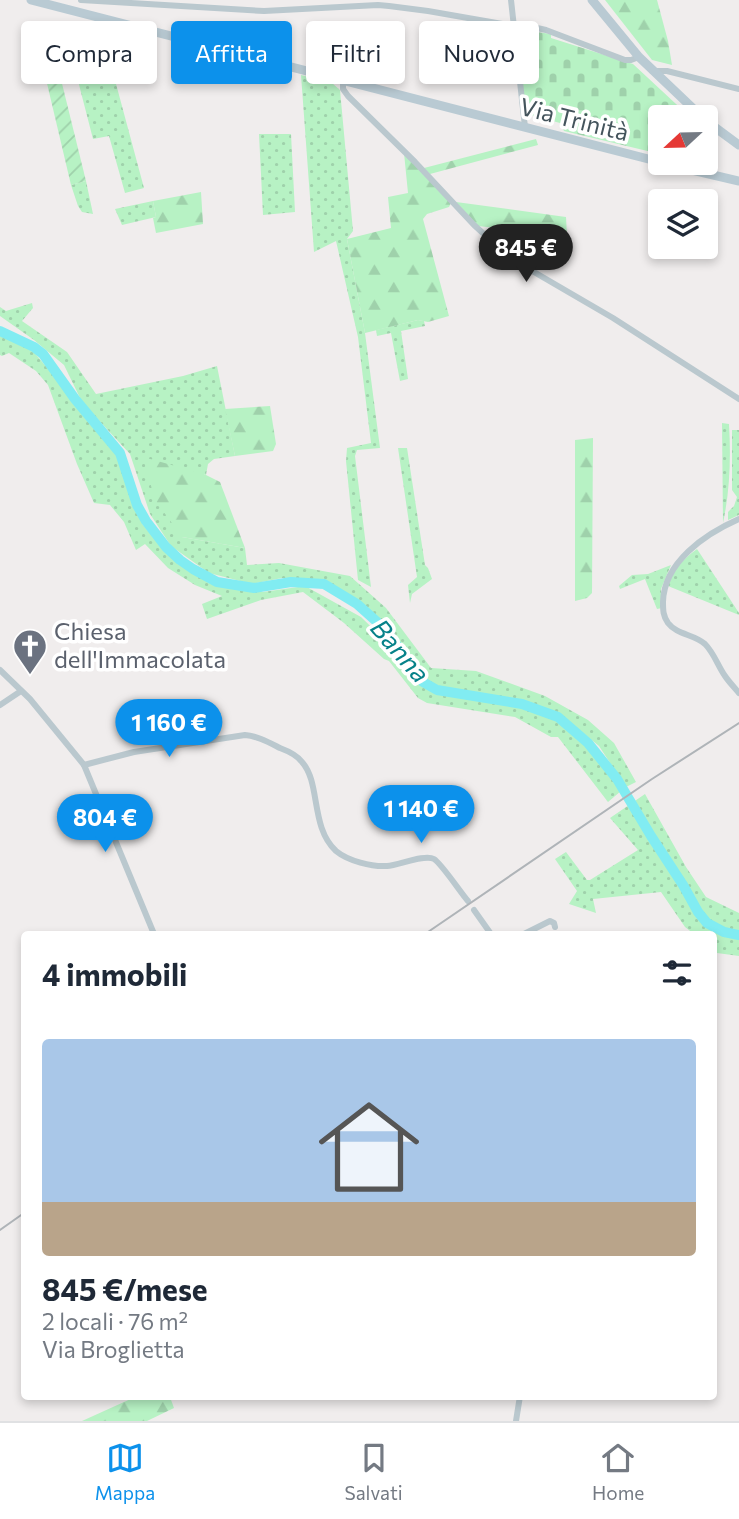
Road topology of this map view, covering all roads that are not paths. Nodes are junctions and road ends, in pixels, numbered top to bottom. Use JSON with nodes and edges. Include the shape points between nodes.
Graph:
{"nodes":[{"id":1,"x":31,"y":0,"type":"edge"},
{"id":2,"x":81,"y":0,"type":"edge"},
{"id":3,"x":101,"y":0,"type":"edge"},
{"id":4,"x":387,"y":0,"type":"edge"},
{"id":5,"x":510,"y":0,"type":"edge"},
{"id":6,"x":592,"y":0,"type":"edge"},
{"id":7,"x":134,"y":1,"type":"edge"},
{"id":8,"x":44,"y":2,"type":"edge"},
{"id":9,"x":60,"y":4,"type":"edge"},
{"id":10,"x":378,"y":5,"type":"junction"},
{"id":11,"x":485,"y":21,"type":"edge"},
{"id":12,"x":513,"y":21,"type":"edge"},
{"id":13,"x":539,"y":29,"type":"edge"},
{"id":14,"x":639,"y":57,"type":"junction"},
{"id":15,"x":306,"y":70,"type":"edge"},
{"id":16,"x":652,"y":71,"type":"junction"},
{"id":17,"x":343,"y":84,"type":"edge"},
{"id":18,"x":359,"y":84,"type":"edge"},
{"id":19,"x":520,"y":84,"type":"edge"},
{"id":20,"x":739,"y":89,"type":"edge"},
{"id":21,"x":690,"y":105,"type":"edge"},
{"id":22,"x":525,"y":125,"type":"junction"},
{"id":23,"x":718,"y":129,"type":"edge"},
{"id":24,"x":739,"y":145,"type":"edge"},
{"id":25,"x":648,"y":158,"type":"edge"},
{"id":26,"x":714,"y":175,"type":"edge"},
{"id":27,"x":739,"y":181,"type":"edge"},
{"id":28,"x":739,"y":399,"type":"edge"},
{"id":29,"x":739,"y":519,"type":"edge"},
{"id":30,"x":0,"y":670,"type":"edge"},
{"id":31,"x":22,"y":691,"type":"junction"},
{"id":32,"x":739,"y":693,"type":"edge"},
{"id":33,"x":0,"y":705,"type":"edge"},
{"id":34,"x":84,"y":765,"type":"junction"},
{"id":35,"x":468,"y":901,"type":"dead end"},
{"id":36,"x":474,"y":910,"type":"dead end"},
{"id":37,"x":555,"y":928,"type":"dead end"},
{"id":38,"x":152,"y":931,"type":"edge"},
{"id":39,"x":489,"y":931,"type":"edge"},
{"id":40,"x":535,"y":931,"type":"edge"},
{"id":41,"x":519,"y":1400,"type":"edge"},
{"id":42,"x":516,"y":1421,"type":"edge"}],
"edges":[{"from":1,"to":8,"type":"street","name":"Via Trinità"},
{"from":2,"to":3,"type":"street"},
{"from":3,"to":7,"type":"street"},
{"from":4,"to":10,"type":"street"},
{"from":5,"to":12,"type":"street"},
{"from":6,"to":14,"type":"street"},
{"from":7,"to":10,"type":"street","via":[[264,11]]},
{"from":8,"to":9,"type":"street","name":"Via Trinità"},
{"from":9,"to":15,"type":"street","name":"Via Trinità"},
{"from":10,"to":11,"type":"street"},
{"from":13,"to":14,"type":"street","via":[[625,60]]},
{"from":14,"to":16,"type":"street"},
{"from":16,"to":20,"type":"street"},
{"from":16,"to":21,"type":"street"},
{"from":17,"to":28,"type":"street","via":[[348,96],[496,245]]},
{"from":18,"to":22,"type":"street","name":"Via Trinità"},
{"from":19,"to":22,"type":"street"},
{"from":22,"to":25,"type":"street","name":"Via Trinità"},
{"from":23,"to":24,"type":"street"},
{"from":26,"to":27,"type":"street","name":"Via Trinità"},
{"from":29,"to":32,"type":"street","via":[[687,554],[671,572],[663,598],[669,624],[705,644]]},
{"from":30,"to":31,"type":"street"},
{"from":31,"to":33,"type":"street"},
{"from":31,"to":34,"type":"street"},
{"from":34,"to":35,"type":"street","via":[[167,746],[235,735],[257,737],[306,766],[318,819],[336,851],[383,866],[432,858]]},
{"from":34,"to":38,"type":"street"},
{"from":36,"to":39,"type":"street"},
{"from":37,"to":40,"type":"street","via":[[550,921]]},
{"from":41,"to":42,"type":"street"}]}
